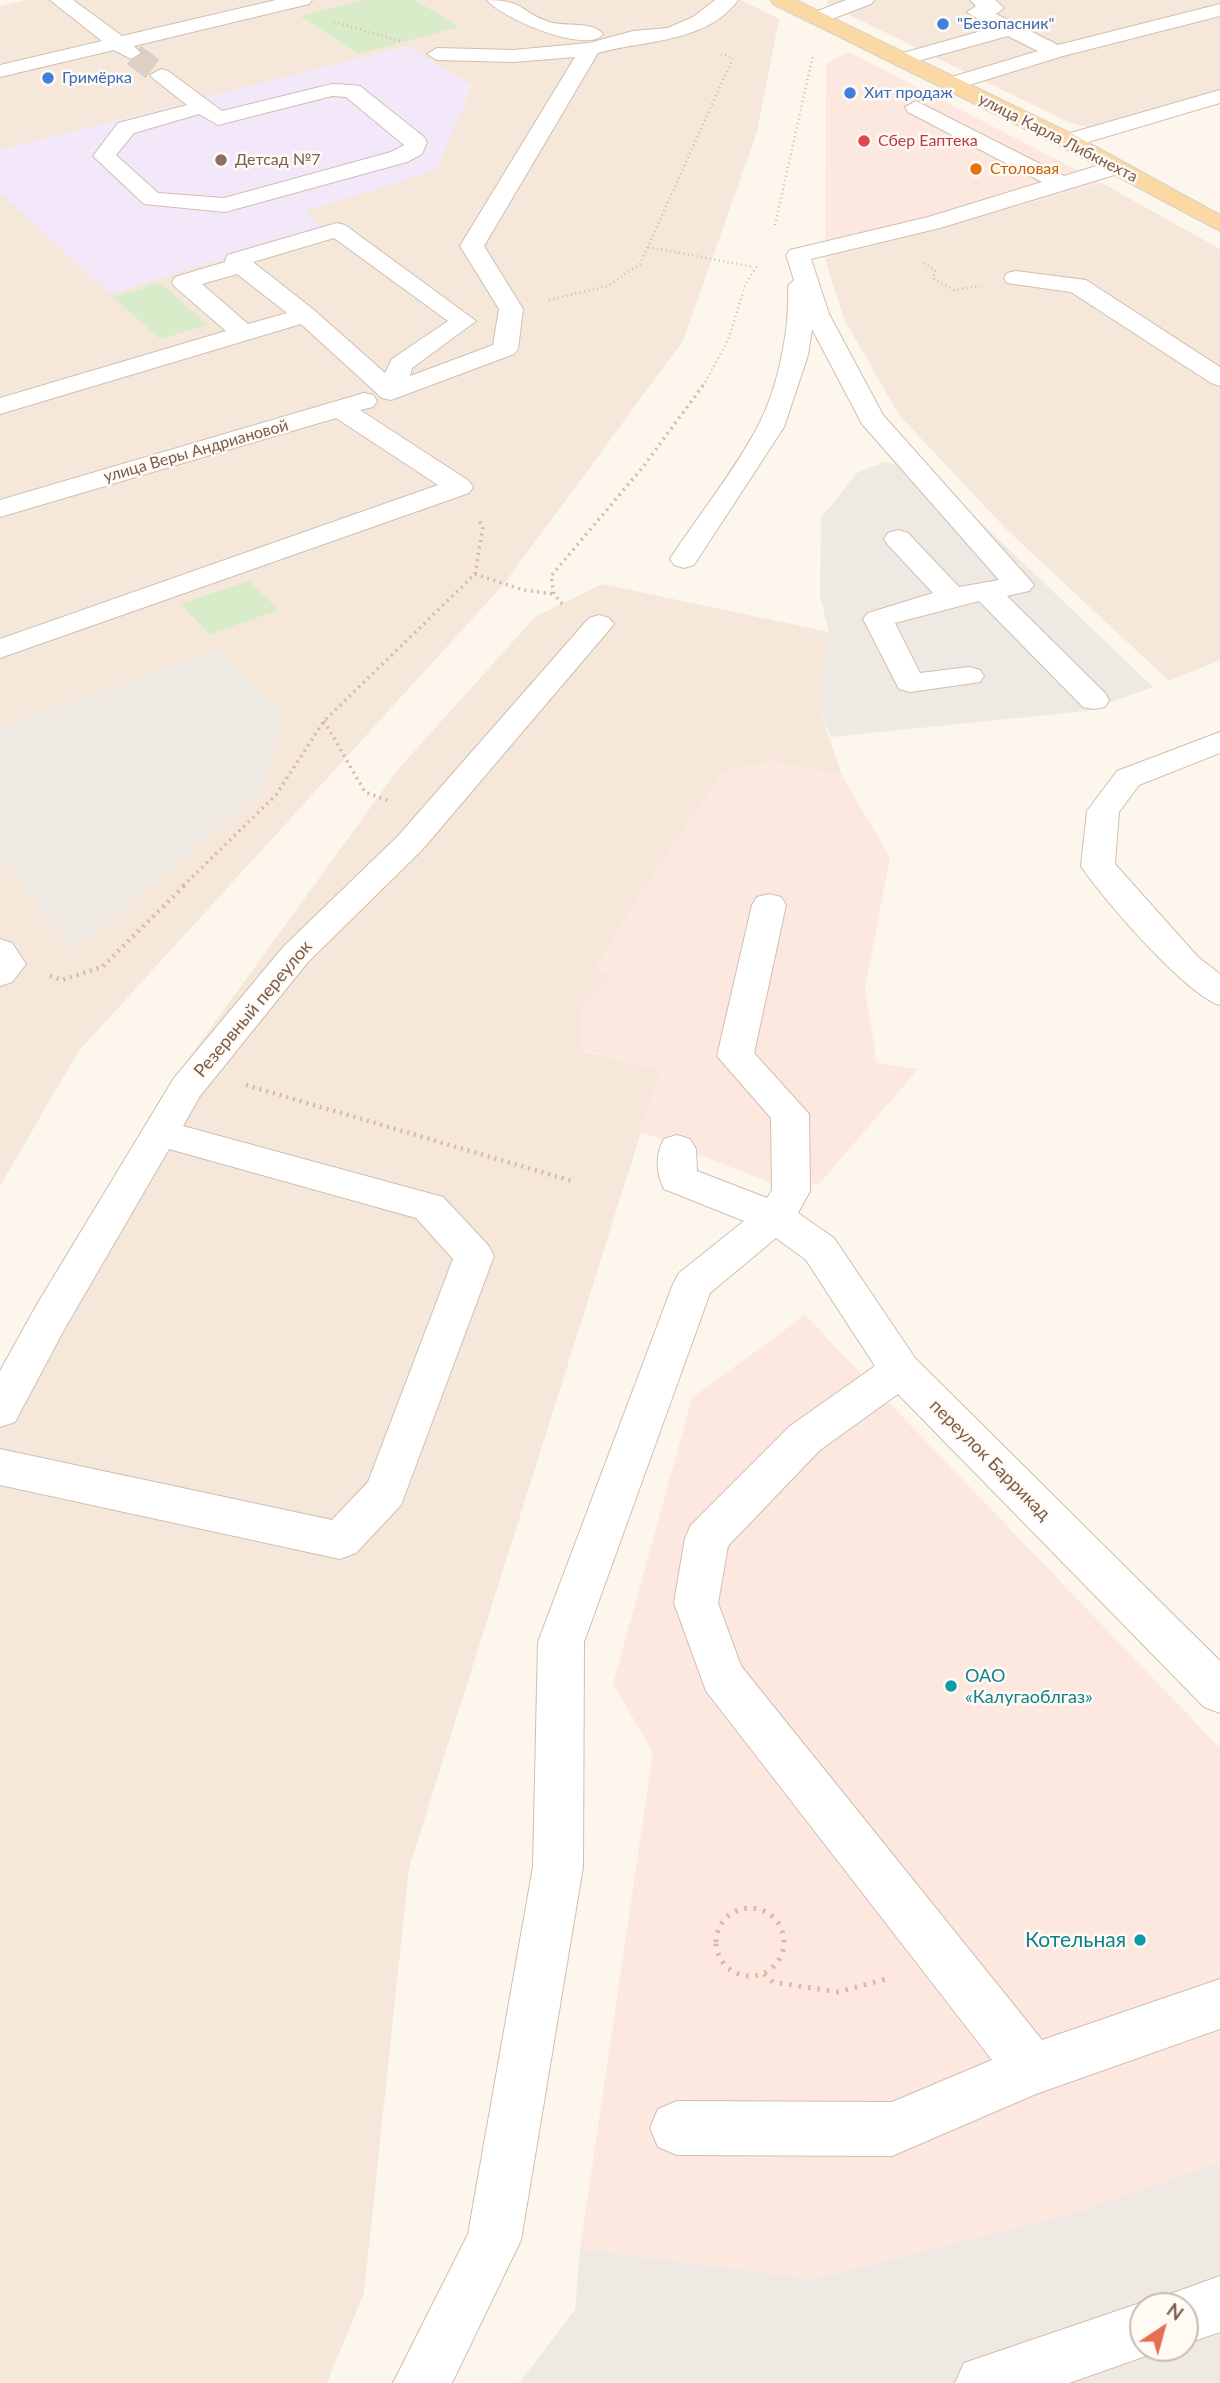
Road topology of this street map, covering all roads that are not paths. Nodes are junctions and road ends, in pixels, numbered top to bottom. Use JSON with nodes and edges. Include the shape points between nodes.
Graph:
{"nodes":[{"id":1,"x":60,"y":0,"type":"edge"},
{"id":2,"x":497,"y":0,"type":"edge"},
{"id":3,"x":728,"y":0,"type":"edge"},
{"id":4,"x":780,"y":0,"type":"edge"},
{"id":5,"x":864,"y":0,"type":"edge"},
{"id":6,"x":980,"y":0,"type":"edge"},
{"id":7,"x":295,"y":2,"type":"edge"},
{"id":8,"x":1220,"y":10,"type":"edge"},
{"id":9,"x":817,"y":18,"type":"junction"},
{"id":10,"x":1010,"y":29,"type":"junction"},
{"id":11,"x":633,"y":37,"type":"junction"},
{"id":12,"x":127,"y":49,"type":"junction"},
{"id":13,"x":590,"y":49,"type":"junction"},
{"id":14,"x":1056,"y":52,"type":"junction"},
{"id":15,"x":437,"y":54,"type":"road end"},
{"id":16,"x":903,"y":59,"type":"junction"},
{"id":17,"x":0,"y":71,"type":"edge"},
{"id":18,"x":161,"y":75,"type":"tunnel mouth"},
{"id":19,"x":953,"y":84,"type":"junction"},
{"id":20,"x":1220,"y":96,"type":"edge"},
{"id":21,"x":202,"y":107,"type":"junction"},
{"id":22,"x":916,"y":107,"type":"dead end"},
{"id":23,"x":1068,"y":141,"type":"junction"},
{"id":24,"x":1116,"y":167,"type":"junction"},
{"id":25,"x":1061,"y":183,"type":"junction"},
{"id":26,"x":1220,"y":224,"type":"edge"},
{"id":27,"x":798,"y":256,"type":"junction"},
{"id":28,"x":241,"y":265,"type":"junction"},
{"id":29,"x":1016,"y":278,"type":"road end"},
{"id":30,"x":305,"y":315,"type":"junction"},
{"id":31,"x":244,"y":333,"type":"junction"},
{"id":32,"x":1220,"y":378,"type":"edge"},
{"id":33,"x":391,"y":393,"type":"junction"},
{"id":34,"x":0,"y":406,"type":"edge"},
{"id":35,"x":340,"y":409,"type":"junction"},
{"id":36,"x":0,"y":509,"type":"edge"},
{"id":37,"x":898,"y":539,"type":"dead end"},
{"id":38,"x":684,"y":559,"type":"dead end"},
{"id":39,"x":985,"y":590,"type":"junction"},
{"id":40,"x":952,"y":597,"type":"junction"},
{"id":41,"x":598,"y":624,"type":"road end"},
{"id":42,"x":0,"y":649,"type":"edge"},
{"id":43,"x":969,"y":676,"type":"dead end"},
{"id":44,"x":1094,"y":700,"type":"dead end"},
{"id":45,"x":1220,"y":742,"type":"edge"},
{"id":46,"x":769,"y":905,"type":"dead end"},
{"id":47,"x":1220,"y":993,"type":"edge"},
{"id":48,"x":160,"y":1133,"type":"junction"},
{"id":49,"x":677,"y":1149,"type":"dead end"},
{"id":50,"x":775,"y":1217,"type":"junction"},
{"id":51,"x":900,"y":1370,"type":"junction"},
{"id":52,"x":0,"y":1410,"type":"edge"},
{"id":53,"x":0,"y":1467,"type":"edge"},
{"id":54,"x":1220,"y":1692,"type":"edge"},
{"id":55,"x":1220,"y":2004,"type":"edge"},
{"id":56,"x":1032,"y":2069,"type":"junction"},
{"id":57,"x":677,"y":2129,"type":"dead end"},
{"id":58,"x":1220,"y":2304,"type":"edge"},
{"id":59,"x":1199,"y":2311,"type":"edge"},
{"id":60,"x":1129,"y":2335,"type":"edge"},
{"id":61,"x":422,"y":2383,"type":"edge"},
{"id":62,"x":984,"y":2383,"type":"edge"}],
"edges":[{"from":1,"to":12,"type":"street"},
{"from":2,"to":11,"type":"street","via":[[544,27]]},
{"from":3,"to":11,"type":"street","via":[[672,34]]},
{"from":4,"to":9,"type":"main road","name":"улица Карла Либкнехта"},
{"from":5,"to":9,"type":"street"},
{"from":6,"to":10,"type":"street","via":[[995,8],[977,12]]},
{"from":7,"to":12,"type":"street"},
{"from":8,"to":14,"type":"street"},
{"from":9,"to":16,"type":"main road","name":"улица Карла Либкнехта"},
{"from":10,"to":14,"type":"street"},
{"from":10,"to":16,"type":"street"},
{"from":11,"to":13,"type":"street"},
{"from":12,"to":17,"type":"street"},
{"from":13,"to":15,"type":"street","via":[[513,56]]},
{"from":13,"to":33,"type":"street","name":"улица Веры Андриановой","via":[[472,246],[511,309],[505,349]]},
{"from":14,"to":19,"type":"street"},
{"from":16,"to":19,"type":"main road","name":"улица Карла Либкнехта"},
{"from":18,"to":21,"type":"street"},
{"from":19,"to":23,"type":"main road","name":"улица Карла Либкнехта"},
{"from":20,"to":23,"type":"street"},
{"from":21,"to":21,"type":"street","via":[[218,118],[332,90],[352,91],[416,142],[414,149],[399,157],[225,205],[152,199],[104,156],[126,128]]},
{"from":22,"to":25,"type":"street"},
{"from":23,"to":24,"type":"main road","name":"улица Карла Либкнехта"},
{"from":24,"to":25,"type":"street"},
{"from":24,"to":26,"type":"main road","name":"улица Карла Либкнехта"},
{"from":25,"to":27,"type":"street","via":[[932,223]]},
{"from":27,"to":38,"type":"street","via":[[802,315],[771,427]]},
{"from":27,"to":39,"type":"street","via":[[817,314],[871,418],[1019,585]]},
{"from":28,"to":30,"type":"street"},
{"from":28,"to":31,"type":"street","via":[[184,282]]},
{"from":28,"to":33,"type":"street","via":[[235,261],[337,230],[464,321],[401,364]]},
{"from":29,"to":32,"type":"street","via":[[1077,285]]},
{"from":30,"to":31,"type":"street"},
{"from":30,"to":33,"type":"street"},
{"from":31,"to":34,"type":"street"},
{"from":33,"to":35,"type":"street","name":"улица Веры Андриановой"},
{"from":35,"to":36,"type":"street","name":"улица Веры Андриановой"},
{"from":35,"to":42,"type":"street","via":[[459,487]]},
{"from":37,"to":40,"type":"street"},
{"from":39,"to":40,"type":"street"},
{"from":39,"to":44,"type":"street"},
{"from":40,"to":43,"type":"street","via":[[878,619],[910,683]]},
{"from":41,"to":48,"type":"street","name":"Резервный переулок","via":[[410,843],[296,954],[187,1087]]},
{"from":45,"to":47,"type":"street","via":[[1128,778],[1103,811],[1098,866],[1186,965]]},
{"from":46,"to":50,"type":"street","via":[[735,1056],[790,1114],[791,1191]]},
{"from":48,"to":52,"type":"street","name":"Резервный переулок"},
{"from":48,"to":53,"type":"street","via":[[429,1207],[474,1256],[386,1492],[340,1540]]},
{"from":49,"to":50,"type":"street","name":"переулок Баррикад","via":[[678,1179]]},
{"from":50,"to":51,"type":"street","name":"переулок Баррикад","via":[[820,1249]]},
{"from":50,"to":61,"type":"street","via":[[693,1284],[561,1642],[558,1867],[494,2240]]},
{"from":51,"to":54,"type":"street","name":"переулок Баррикад"},
{"from":51,"to":56,"type":"street","via":[[805,1438],[707,1538],[695,1603],[722,1677]]},
{"from":55,"to":56,"type":"street"},
{"from":56,"to":57,"type":"street","via":[[892,2129]]},
{"from":58,"to":59,"type":"street"},
{"from":60,"to":62,"type":"street"}]}
